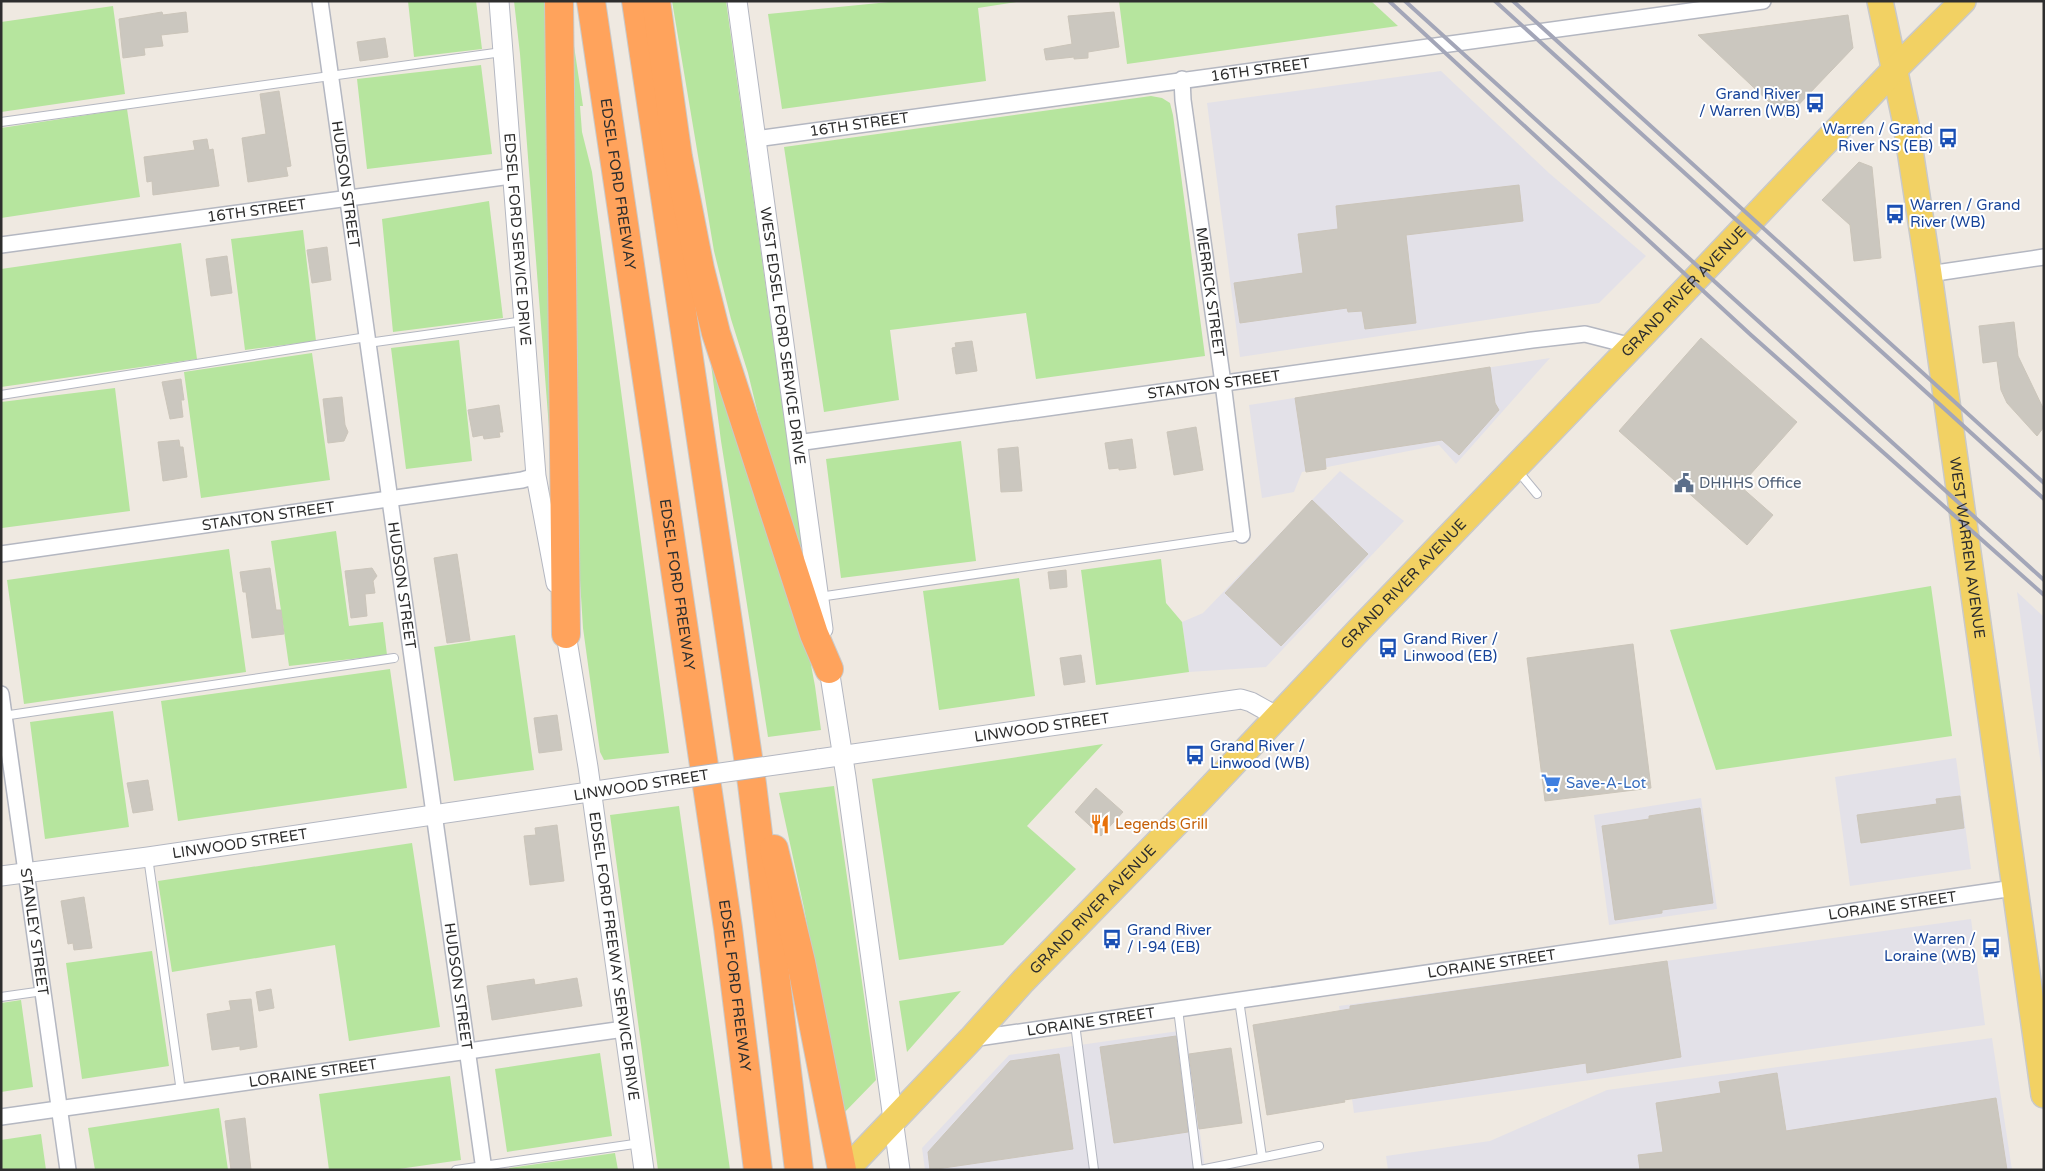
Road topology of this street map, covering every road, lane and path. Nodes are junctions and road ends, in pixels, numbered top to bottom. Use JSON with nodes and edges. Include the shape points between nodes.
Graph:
{"nodes":[{"id":1,"x":320,"y":1,"type":"edge"},
{"id":2,"x":499,"y":1,"type":"edge"},
{"id":3,"x":559,"y":1,"type":"edge"},
{"id":4,"x":591,"y":1,"type":"edge"},
{"id":5,"x":636,"y":1,"type":"edge"},
{"id":6,"x":656,"y":1,"type":"edge"},
{"id":7,"x":736,"y":1,"type":"edge"},
{"id":8,"x":1763,"y":1,"type":"edge"},
{"id":9,"x":1880,"y":1,"type":"edge"},
{"id":10,"x":1963,"y":1,"type":"edge"},
{"id":11,"x":503,"y":52,"type":"junction"},
{"id":12,"x":1895,"y":69,"type":"junction"},
{"id":13,"x":331,"y":76,"type":"junction"},
{"id":14,"x":1182,"y":79,"type":"junction"},
{"id":15,"x":1,"y":122,"type":"edge"},
{"id":16,"x":756,"y":139,"type":"junction"},
{"id":17,"x":512,"y":176,"type":"junction"},
{"id":18,"x":348,"y":199,"type":"junction"},
{"id":19,"x":1,"y":245,"type":"edge"},
{"id":20,"x":2044,"y":258,"type":"edge"},
{"id":21,"x":1929,"y":274,"type":"junction"},
{"id":22,"x":524,"y":321,"type":"junction"},
{"id":23,"x":367,"y":340,"type":"junction"},
{"id":24,"x":1632,"y":346,"type":"junction"},
{"id":25,"x":1223,"y":383,"type":"junction"},
{"id":26,"x":1,"y":395,"type":"edge"},
{"id":27,"x":797,"y":444,"type":"junction"},
{"id":28,"x":1515,"y":467,"type":"junction"},
{"id":29,"x":536,"y":476,"type":"junction"},
{"id":30,"x":1537,"y":494,"type":"dead end"},
{"id":31,"x":390,"y":498,"type":"junction"},
{"id":32,"x":1242,"y":535,"type":"joint"},
{"id":33,"x":1,"y":554,"type":"edge"},
{"id":34,"x":818,"y":598,"type":"junction"},
{"id":35,"x":566,"y":634,"type":"junction"},
{"id":36,"x":394,"y":658,"type":"dead end"},
{"id":37,"x":828,"y":669,"type":"junction"},
{"id":38,"x":1,"y":694,"type":"edge"},
{"id":39,"x":3,"y":716,"type":"edge"},
{"id":40,"x":1278,"y":717,"type":"junction"},
{"id":41,"x":842,"y":755,"type":"junction"},
{"id":42,"x":752,"y":784,"type":"junction"},
{"id":43,"x":591,"y":793,"type":"junction"},
{"id":44,"x":434,"y":816,"type":"junction"},
{"id":45,"x":148,"y":857,"type":"junction"},
{"id":46,"x":26,"y":872,"type":"junction"},
{"id":47,"x":1,"y":876,"type":"edge"},
{"id":48,"x":2014,"y":888,"type":"junction"},
{"id":49,"x":43,"y":991,"type":"junction"},
{"id":50,"x":1,"y":997,"type":"edge"},
{"id":51,"x":1239,"y":1000,"type":"junction"},
{"id":52,"x":1178,"y":1009,"type":"junction"},
{"id":53,"x":1075,"y":1024,"type":"junction"},
{"id":54,"x":624,"y":1029,"type":"junction"},
{"id":55,"x":971,"y":1039,"type":"junction"},
{"id":56,"x":468,"y":1052,"type":"junction"},
{"id":57,"x":181,"y":1092,"type":"junction"},
{"id":58,"x":2044,"y":1095,"type":"edge"},
{"id":59,"x":60,"y":1108,"type":"junction"},
{"id":60,"x":1,"y":1117,"type":"edge"},
{"id":61,"x":893,"y":1119,"type":"junction"},
{"id":62,"x":641,"y":1143,"type":"junction"},
{"id":63,"x":1319,"y":1146,"type":"dead end"},
{"id":64,"x":1262,"y":1157,"type":"junction"},
{"id":65,"x":484,"y":1168,"type":"edge"},
{"id":66,"x":68,"y":1170,"type":"edge"},
{"id":67,"x":456,"y":1170,"type":"edge"},
{"id":68,"x":644,"y":1170,"type":"edge"},
{"id":69,"x":758,"y":1170,"type":"edge"},
{"id":70,"x":799,"y":1170,"type":"edge"},
{"id":71,"x":844,"y":1170,"type":"edge"},
{"id":72,"x":900,"y":1170,"type":"edge"},
{"id":73,"x":1094,"y":1170,"type":"edge"},
{"id":74,"x":1199,"y":1170,"type":"edge"}],
"edges":[{"from":1,"to":13,"type":"street","name":"HUDSON STREET"},
{"from":2,"to":11,"type":"street","name":"EDSEL FORD SERVICE DRIVE"},
{"from":3,"to":35,"type":"highway"},
{"from":4,"to":69,"type":"highway","name":"EDSEL FORD FREEWAY","via":[[728,928]]},
{"from":5,"to":42,"type":"highway"},
{"from":6,"to":37,"type":"highway","via":[[678,157],[716,333]]},
{"from":7,"to":16,"type":"street","name":"WEST EDSEL FORD SERVICE DRIVE"},
{"from":8,"to":14,"type":"street","name":"16TH STREET"},
{"from":9,"to":12,"type":"main road","name":"WEST WARREN AVENUE"},
{"from":10,"to":12,"type":"main road","name":"GRAND RIVER AVENUE"},
{"from":11,"to":13,"type":"lane"},
{"from":11,"to":17,"type":"street","name":"EDSEL FORD SERVICE DRIVE"},
{"from":12,"to":21,"type":"main road","name":"WEST WARREN AVENUE"},
{"from":12,"to":24,"type":"main road","name":"GRAND RIVER AVENUE"},
{"from":13,"to":15,"type":"lane"},
{"from":13,"to":18,"type":"street","name":"HUDSON STREET"},
{"from":14,"to":16,"type":"street","name":"16TH STREET"},
{"from":14,"to":25,"type":"street","name":"MERRICK STREET"},
{"from":16,"to":27,"type":"street","name":"WEST EDSEL FORD SERVICE DRIVE"},
{"from":17,"to":18,"type":"street","name":"16TH STREET"},
{"from":17,"to":22,"type":"street","name":"EDSEL FORD SERVICE DRIVE"},
{"from":18,"to":19,"type":"street","name":"16TH STREET"},
{"from":18,"to":23,"type":"street","name":"HUDSON STREET"},
{"from":20,"to":21,"type":"street"},
{"from":21,"to":48,"type":"main road","name":"WEST WARREN AVENUE"},
{"from":22,"to":23,"type":"lane"},
{"from":22,"to":29,"type":"street","name":"EDSEL FORD SERVICE DRIVE"},
{"from":23,"to":26,"type":"lane"},
{"from":23,"to":31,"type":"street","name":"HUDSON STREET"},
{"from":24,"to":25,"type":"street","name":"STANTON STREET","via":[[1585,334]]},
{"from":24,"to":28,"type":"main road","name":"GRAND RIVER AVENUE"},
{"from":25,"to":27,"type":"street","name":"STANTON STREET"},
{"from":25,"to":32,"type":"street","name":"MERRICK STREET"},
{"from":27,"to":34,"type":"street","name":"WEST EDSEL FORD SERVICE DRIVE"},
{"from":28,"to":30,"type":"lane"},
{"from":28,"to":40,"type":"main road","name":"GRAND RIVER AVENUE"},
{"from":29,"to":31,"type":"street","name":"STANTON STREET"},
{"from":29,"to":35,"type":"street","name":"EDSEL FORD FREEWAY SERVICE DRIVE"},
{"from":31,"to":33,"type":"street","name":"STANTON STREET"},
{"from":31,"to":44,"type":"street","name":"HUDSON STREET"},
{"from":32,"to":34,"type":"lane"},
{"from":34,"to":37,"type":"street","name":"WEST EDSEL FORD SERVICE DRIVE"},
{"from":35,"to":43,"type":"street","name":"EDSEL FORD FREEWAY SERVICE DRIVE"},
{"from":36,"to":39,"type":"lane"},
{"from":37,"to":41,"type":"street"},
{"from":38,"to":39,"type":"street","name":"STANLEY STREET"},
{"from":39,"to":46,"type":"street","name":"STANLEY STREET"},
{"from":40,"to":41,"type":"street","name":"LINWOOD STREET","via":[[1241,699]]},
{"from":40,"to":55,"type":"main road","name":"GRAND RIVER AVENUE"},
{"from":41,"to":43,"type":"street","name":"LINWOOD STREET","bridge":true},
{"from":41,"to":61,"type":"street"},
{"from":42,"to":70,"type":"highway"},
{"from":42,"to":71,"type":"highway","via":[[781,873]]},
{"from":43,"to":44,"type":"street","name":"LINWOOD STREET"},
{"from":43,"to":54,"type":"street","name":"EDSEL FORD FREEWAY SERVICE DRIVE"},
{"from":44,"to":45,"type":"street","name":"LINWOOD STREET"},
{"from":44,"to":56,"type":"street","name":"HUDSON STREET"},
{"from":45,"to":46,"type":"street","name":"LINWOOD STREET"},
{"from":45,"to":57,"type":"lane"},
{"from":46,"to":47,"type":"street","name":"LINWOOD STREET"},
{"from":46,"to":49,"type":"street","name":"STANLEY STREET"},
{"from":48,"to":51,"type":"street","name":"LORAINE STREET"},
{"from":48,"to":58,"type":"main road","name":"WEST WARREN AVENUE"},
{"from":49,"to":50,"type":"lane"},
{"from":49,"to":59,"type":"street","name":"STANLEY STREET"},
{"from":51,"to":52,"type":"street","name":"LORAINE STREET"},
{"from":51,"to":64,"type":"lane"},
{"from":52,"to":53,"type":"street","name":"LORAINE STREET"},
{"from":52,"to":74,"type":"lane"},
{"from":53,"to":55,"type":"street","name":"LORAINE STREET"},
{"from":53,"to":73,"type":"lane"},
{"from":54,"to":56,"type":"street","name":"LORAINE STREET"},
{"from":54,"to":62,"type":"street","name":"EDSEL FORD FREEWAY SERVICE DRIVE"},
{"from":55,"to":61,"type":"main road","name":"GRAND RIVER AVENUE"},
{"from":56,"to":57,"type":"street","name":"LORAINE STREET"},
{"from":56,"to":65,"type":"street","name":"HUDSON STREET"},
{"from":57,"to":59,"type":"street","name":"LORAINE STREET"},
{"from":59,"to":60,"type":"street","name":"LORAINE STREET"},
{"from":59,"to":66,"type":"street","name":"STANLEY STREET"},
{"from":61,"to":71,"type":"main road","name":"GRAND RIVER AVENUE"},
{"from":61,"to":72,"type":"street"},
{"from":62,"to":65,"type":"lane"},
{"from":62,"to":68,"type":"street","name":"EDSEL FORD FREEWAY SERVICE DRIVE"},
{"from":63,"to":64,"type":"lane"},
{"from":64,"to":74,"type":"lane"},
{"from":65,"to":67,"type":"lane"}]}
